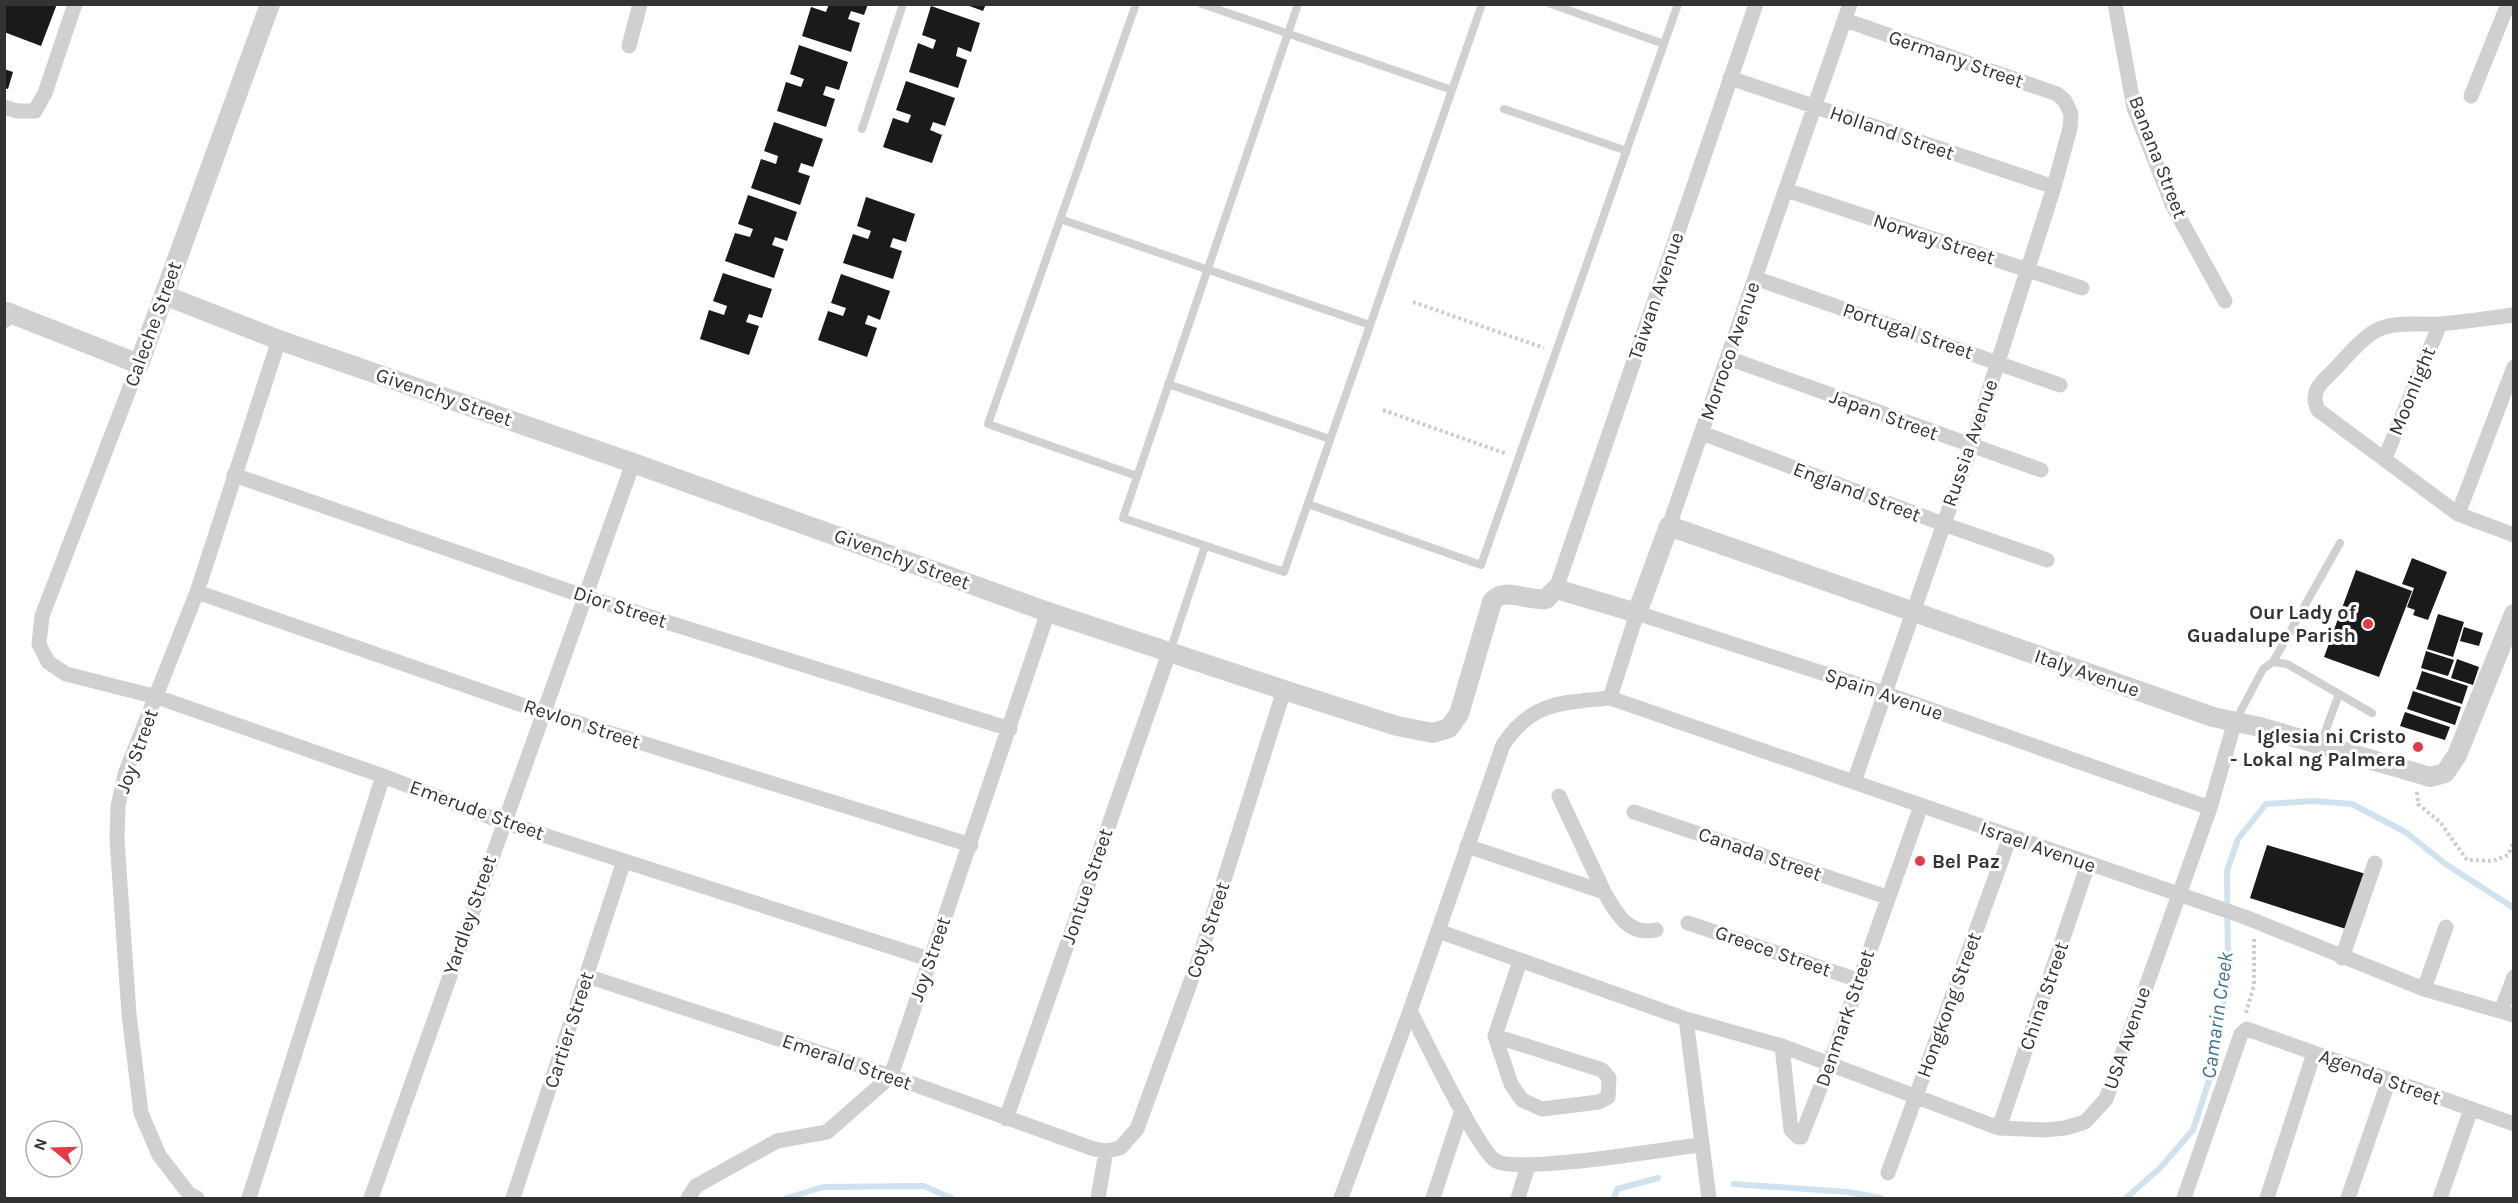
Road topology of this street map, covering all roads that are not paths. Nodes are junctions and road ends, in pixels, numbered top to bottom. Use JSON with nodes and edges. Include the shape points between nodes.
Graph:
{"nodes":[{"id":1,"x":75,"y":4,"type":"edge"},
{"id":2,"x":270,"y":4,"type":"edge"},
{"id":3,"x":640,"y":4,"type":"edge"},
{"id":4,"x":903,"y":4,"type":"edge"},
{"id":5,"x":1136,"y":4,"type":"edge"},
{"id":6,"x":1202,"y":4,"type":"edge"},
{"id":7,"x":1298,"y":4,"type":"edge"},
{"id":8,"x":1482,"y":4,"type":"edge"},
{"id":9,"x":1551,"y":4,"type":"edge"},
{"id":10,"x":1678,"y":4,"type":"edge"},
{"id":11,"x":1756,"y":4,"type":"edge"},
{"id":12,"x":1850,"y":4,"type":"edge"},
{"id":13,"x":2115,"y":4,"type":"edge"},
{"id":14,"x":2508,"y":4,"type":"edge"},
{"id":15,"x":1845,"y":20,"type":"junction"},
{"id":16,"x":1288,"y":34,"type":"junction"},
{"id":17,"x":1664,"y":44,"type":"junction"},
{"id":18,"x":629,"y":46,"type":"dead end"},
{"id":19,"x":1730,"y":78,"type":"junction"},
{"id":20,"x":1452,"y":90,"type":"junction"},
{"id":21,"x":2471,"y":96,"type":"dead end"},
{"id":22,"x":2065,"y":101,"type":"joint"},
{"id":23,"x":4,"y":107,"type":"edge"},
{"id":24,"x":1815,"y":107,"type":"junction"},
{"id":25,"x":1504,"y":109,"type":"dead end"},
{"id":26,"x":862,"y":129,"type":"dead end"},
{"id":27,"x":1627,"y":152,"type":"junction"},
{"id":28,"x":2054,"y":187,"type":"junction"},
{"id":29,"x":1786,"y":190,"type":"junction"},
{"id":30,"x":1060,"y":219,"type":"junction"},
{"id":31,"x":2028,"y":269,"type":"junction"},
{"id":32,"x":1208,"y":270,"type":"junction"},
{"id":33,"x":1755,"y":278,"type":"junction"},
{"id":34,"x":2082,"y":288,"type":"dead end"},
{"id":35,"x":164,"y":295,"type":"junction"},
{"id":36,"x":2225,"y":301,"type":"dead end"},
{"id":37,"x":5,"y":314,"type":"edge"},
{"id":38,"x":2514,"y":315,"type":"edge"},
{"id":39,"x":2440,"y":324,"type":"junction"},
{"id":40,"x":1370,"y":325,"type":"junction"},
{"id":41,"x":279,"y":340,"type":"junction"},
{"id":42,"x":1728,"y":358,"type":"junction"},
{"id":43,"x":1998,"y":363,"type":"junction"},
{"id":44,"x":139,"y":364,"type":"junction"},
{"id":45,"x":2514,"y":367,"type":"edge"},
{"id":46,"x":1168,"y":384,"type":"junction"},
{"id":47,"x":2060,"y":385,"type":"dead end"},
{"id":48,"x":1702,"y":433,"type":"junction"},
{"id":49,"x":1330,"y":439,"type":"junction"},
{"id":50,"x":1971,"y":446,"type":"junction"},
{"id":51,"x":2385,"y":458,"type":"junction"},
{"id":52,"x":633,"y":463,"type":"junction"},
{"id":53,"x":2042,"y":470,"type":"dead end"},
{"id":54,"x":234,"y":475,"type":"junction"},
{"id":55,"x":1137,"y":476,"type":"junction"},
{"id":56,"x":1308,"y":504,"type":"junction"},
{"id":57,"x":2458,"y":514,"type":"junction"},
{"id":58,"x":1942,"y":524,"type":"junction"},
{"id":59,"x":1670,"y":526,"type":"junction"},
{"id":60,"x":2514,"y":535,"type":"edge"},
{"id":61,"x":2340,"y":543,"type":"dead end"},
{"id":62,"x":1206,"y":546,"type":"junction"},
{"id":63,"x":2047,"y":560,"type":"dead end"},
{"id":64,"x":1556,"y":589,"type":"junction"},
{"id":65,"x":197,"y":592,"type":"junction"},
{"id":66,"x":586,"y":597,"type":"junction"},
{"id":67,"x":1048,"y":612,"type":"junction"},
{"id":68,"x":1913,"y":612,"type":"junction"},
{"id":69,"x":1637,"y":613,"type":"junction"},
{"id":70,"x":2514,"y":614,"type":"edge"},
{"id":71,"x":39,"y":644,"type":"joint"},
{"id":72,"x":1169,"y":653,"type":"junction"},
{"id":73,"x":2273,"y":662,"type":"junction"},
{"id":74,"x":1284,"y":690,"type":"junction"},
{"id":75,"x":1884,"y":693,"type":"junction"},
{"id":76,"x":2338,"y":694,"type":"junction"},
{"id":77,"x":157,"y":697,"type":"junction"},
{"id":78,"x":1611,"y":698,"type":"junction"},
{"id":79,"x":2372,"y":712,"type":"dead end"},
{"id":80,"x":545,"y":713,"type":"junction"},
{"id":81,"x":2235,"y":721,"type":"junction"},
{"id":82,"x":1010,"y":729,"type":"junction"},
{"id":83,"x":2320,"y":746,"type":"junction"},
{"id":84,"x":383,"y":776,"type":"junction"},
{"id":85,"x":1854,"y":782,"type":"junction"},
{"id":86,"x":1559,"y":796,"type":"dead end"},
{"id":87,"x":1921,"y":806,"type":"junction"},
{"id":88,"x":2210,"y":808,"type":"junction"},
{"id":89,"x":1634,"y":812,"type":"dead end"},
{"id":90,"x":503,"y":822,"type":"junction"},
{"id":91,"x":2010,"y":837,"type":"junction"},
{"id":92,"x":971,"y":845,"type":"junction"},
{"id":93,"x":1467,"y":846,"type":"junction"},
{"id":94,"x":624,"y":861,"type":"junction"},
{"id":95,"x":2375,"y":862,"type":"dead end"},
{"id":96,"x":2088,"y":864,"type":"junction"},
{"id":97,"x":1604,"y":892,"type":"junction"},
{"id":98,"x":2178,"y":894,"type":"junction"},
{"id":99,"x":1887,"y":897,"type":"junction"},
{"id":100,"x":1688,"y":923,"type":"dead end"},
{"id":101,"x":2446,"y":927,"type":"dead end"},
{"id":102,"x":1656,"y":930,"type":"dead end"},
{"id":103,"x":1438,"y":931,"type":"junction"},
{"id":104,"x":2342,"y":958,"type":"junction"},
{"id":105,"x":928,"y":959,"type":"junction"},
{"id":106,"x":1520,"y":961,"type":"junction"},
{"id":107,"x":587,"y":976,"type":"junction"},
{"id":108,"x":2514,"y":977,"type":"edge"},
{"id":109,"x":1858,"y":980,"type":"junction"},
{"id":110,"x":2424,"y":989,"type":"junction"},
{"id":111,"x":1410,"y":1011,"type":"junction"},
{"id":112,"x":2507,"y":1013,"type":"edge"},
{"id":113,"x":1686,"y":1019,"type":"junction"},
{"id":114,"x":1495,"y":1036,"type":"junction"},
{"id":115,"x":1782,"y":1046,"type":"junction"},
{"id":116,"x":2314,"y":1053,"type":"junction"},
{"id":117,"x":1830,"y":1063,"type":"junction"},
{"id":118,"x":891,"y":1076,"type":"junction"},
{"id":119,"x":2389,"y":1080,"type":"junction"},
{"id":120,"x":1916,"y":1098,"type":"junction"},
{"id":121,"x":2471,"y":1109,"type":"junction"},
{"id":122,"x":1462,"y":1110,"type":"junction"},
{"id":123,"x":1006,"y":1119,"type":"junction"},
{"id":124,"x":2514,"y":1124,"type":"edge"},
{"id":125,"x":1999,"y":1128,"type":"junction"},
{"id":126,"x":1700,"y":1145,"type":"junction"},
{"id":127,"x":1106,"y":1151,"type":"junction"},
{"id":128,"x":1528,"y":1166,"type":"junction"},
{"id":129,"x":1888,"y":1173,"type":"dead end"},
{"id":130,"x":197,"y":1198,"type":"edge"},
{"id":131,"x":249,"y":1198,"type":"edge"},
{"id":132,"x":371,"y":1198,"type":"edge"},
{"id":133,"x":513,"y":1198,"type":"edge"},
{"id":134,"x":688,"y":1198,"type":"edge"},
{"id":135,"x":1098,"y":1198,"type":"edge"},
{"id":136,"x":1341,"y":1198,"type":"edge"},
{"id":137,"x":1433,"y":1198,"type":"edge"},
{"id":138,"x":1518,"y":1198,"type":"edge"},
{"id":139,"x":1708,"y":1198,"type":"edge"},
{"id":140,"x":2184,"y":1198,"type":"edge"},
{"id":141,"x":2267,"y":1198,"type":"edge"},
{"id":142,"x":2348,"y":1198,"type":"edge"},
{"id":143,"x":2440,"y":1198,"type":"edge"}],
"edges":[{"from":1,"to":23,"type":"street","via":[[45,93],[35,111]]},
{"from":2,"to":35,"type":"street","name":"Caleche Street"},
{"from":3,"to":18,"type":"street"},
{"from":4,"to":26,"type":"lane"},
{"from":5,"to":30,"type":"lane"},
{"from":6,"to":16,"type":"lane"},
{"from":7,"to":16,"type":"lane"},
{"from":8,"to":20,"type":"lane"},
{"from":9,"to":17,"type":"lane"},
{"from":10,"to":17,"type":"lane"},
{"from":11,"to":19,"type":"street","name":"Taiwan Avenue"},
{"from":12,"to":15,"type":"street","name":"Morroco Avenue"},
{"from":13,"to":36,"type":"street","name":"Banana Street","via":[[2134,108],[2174,206]]},
{"from":14,"to":21,"type":"street"},
{"from":15,"to":22,"type":"street","name":"Germany Street","via":[[2057,94]]},
{"from":15,"to":24,"type":"street","name":"Morroco Avenue"},
{"from":16,"to":20,"type":"lane"},
{"from":16,"to":32,"type":"lane"},
{"from":17,"to":27,"type":"lane"},
{"from":19,"to":24,"type":"street","name":"Holland Street"},
{"from":19,"to":64,"type":"street","name":"Taiwan Avenue"},
{"from":20,"to":40,"type":"lane"},
{"from":22,"to":28,"type":"street","name":"Russia Avenue","via":[[2070,128]]},
{"from":24,"to":28,"type":"street","name":"Holland Street"},
{"from":24,"to":29,"type":"street","name":"Morroco Avenue"},
{"from":25,"to":27,"type":"lane"},
{"from":27,"to":56,"type":"lane","via":[[1481,565]]},
{"from":28,"to":31,"type":"street","name":"Russia Avenue"},
{"from":29,"to":31,"type":"street","name":"Norway Street"},
{"from":29,"to":33,"type":"street","name":"Morroco Avenue"},
{"from":30,"to":32,"type":"lane"},
{"from":30,"to":55,"type":"lane","via":[[988,423]]},
{"from":31,"to":34,"type":"street","name":"Norway Street"},
{"from":31,"to":43,"type":"street","name":"Russia Avenue"},
{"from":32,"to":40,"type":"lane"},
{"from":32,"to":46,"type":"lane"},
{"from":33,"to":42,"type":"street","name":"Morroco Avenue"},
{"from":33,"to":43,"type":"street","name":"Portugal Street"},
{"from":35,"to":41,"type":"street","name":"Givenchy Street"},
{"from":35,"to":44,"type":"street","name":"Caleche Street"},
{"from":37,"to":44,"type":"street"},
{"from":38,"to":39,"type":"street"},
{"from":39,"to":51,"type":"street","name":"Moonlight"},
{"from":39,"to":51,"type":"street","via":[[2389,327],[2373,333],[2315,390],[2313,401],[2318,410]]},
{"from":40,"to":49,"type":"lane"},
{"from":41,"to":52,"type":"street","name":"Givenchy Street"},
{"from":41,"to":54,"type":"street","name":"Joy Street"},
{"from":42,"to":48,"type":"street","name":"Morroco Avenue"},
{"from":42,"to":50,"type":"street","name":"Japan Street"},
{"from":43,"to":47,"type":"street","name":"Portugal Street"},
{"from":43,"to":50,"type":"street","name":"Russia Avenue"},
{"from":44,"to":71,"type":"street","name":"Caleche Street","via":[[42,616]]},
{"from":45,"to":57,"type":"street"},
{"from":46,"to":49,"type":"lane"},
{"from":46,"to":55,"type":"lane"},
{"from":48,"to":58,"type":"street","name":"England Street"},
{"from":48,"to":59,"type":"street","name":"Morroco Avenue"},
{"from":49,"to":56,"type":"lane"},
{"from":50,"to":53,"type":"street","name":"Japan Street"},
{"from":50,"to":58,"type":"street","name":"Russia Avenue"},
{"from":51,"to":57,"type":"street"},
{"from":52,"to":66,"type":"street","name":"Yardley Street"},
{"from":52,"to":67,"type":"street","name":"Givenchy Street"},
{"from":54,"to":65,"type":"street","name":"Joy Street"},
{"from":54,"to":66,"type":"street","name":"Dior Street"},
{"from":55,"to":62,"type":"lane","via":[[1123,518]]},
{"from":56,"to":62,"type":"lane","via":[[1284,572]]},
{"from":57,"to":60,"type":"street"},
{"from":58,"to":63,"type":"street","name":"England Street"},
{"from":58,"to":68,"type":"street","name":"Russia Avenue"},
{"from":59,"to":68,"type":"street","name":"Italy Avenue"},
{"from":59,"to":69,"type":"street","name":"Morroco Avenue"},
{"from":61,"to":73,"type":"lane"},
{"from":62,"to":72,"type":"lane"},
{"from":64,"to":69,"type":"street","name":"Spain Avenue"},
{"from":64,"to":74,"type":"street","name":"Givenchy Street","via":[[1539,600],[1497,595],[1459,714],[1449,728],[1433,733],[1397,726]]},
{"from":65,"to":77,"type":"street","name":"Joy Street"},
{"from":65,"to":80,"type":"street","name":"Revlon Street"},
{"from":66,"to":80,"type":"street","name":"Yardley Street"},
{"from":66,"to":82,"type":"street","name":"Dior Street"},
{"from":67,"to":72,"type":"street","name":"Givenchy Street"},
{"from":67,"to":82,"type":"street","name":"Joy Street"},
{"from":68,"to":75,"type":"street","name":"Russia Avenue"},
{"from":68,"to":81,"type":"street","name":"Italy Avenue","via":[[2213,717]]},
{"from":69,"to":75,"type":"street","name":"Spain Avenue"},
{"from":69,"to":78,"type":"street","name":"Morroco Avenue"},
{"from":70,"to":83,"type":"street","name":"Italy Avenue","via":[[2476,711],[2445,773],[2430,777]]},
{"from":71,"to":77,"type":"street","name":"Emerude Street","via":[[48,662],[66,674]]},
{"from":72,"to":74,"type":"street","name":"Givenchy Street"},
{"from":72,"to":123,"type":"street","name":"Jontue Street"},
{"from":73,"to":76,"type":"lane","via":[[2287,664]]},
{"from":73,"to":81,"type":"lane","via":[[2260,674]]},
{"from":74,"to":127,"type":"street","name":"Coty Street","via":[[1200,956],[1141,1119],[1120,1148]]},
{"from":75,"to":85,"type":"street","name":"Russia Avenue"},
{"from":75,"to":88,"type":"street","name":"Spain Avenue"},
{"from":76,"to":79,"type":"lane"},
{"from":76,"to":83,"type":"lane"},
{"from":77,"to":84,"type":"street","name":"Emerude Street"},
{"from":77,"to":130,"type":"street","name":"Joy Street","via":[[125,774],[118,806],[129,1014],[141,1113],[159,1155],[189,1194]]},
{"from":78,"to":85,"type":"street","name":"Israel Avenue"},
{"from":78,"to":93,"type":"street","name":"Israel Avenue","via":[[1559,703],[1515,726],[1503,746]]},
{"from":80,"to":90,"type":"street","name":"Yardley Street"},
{"from":80,"to":92,"type":"street","name":"Revlon Street"},
{"from":81,"to":83,"type":"street","name":"Italy Avenue"},
{"from":81,"to":88,"type":"street","name":"USA Avenue"},
{"from":82,"to":92,"type":"street","name":"Joy Street"},
{"from":84,"to":90,"type":"street","name":"Emerude Street"},
{"from":84,"to":131,"type":"street"},
{"from":85,"to":87,"type":"street","name":"Israel Avenue"},
{"from":86,"to":97,"type":"street"},
{"from":87,"to":91,"type":"street","name":"Israel Avenue"},
{"from":87,"to":99,"type":"street","name":"Denmark Street"},
{"from":88,"to":98,"type":"street","name":"USA Avenue"},
{"from":89,"to":99,"type":"street","name":"Canada Street"},
{"from":90,"to":94,"type":"street","name":"Emerude Street"},
{"from":90,"to":132,"type":"street","name":"Yardley Street"},
{"from":91,"to":96,"type":"street","name":"Israel Avenue"},
{"from":91,"to":120,"type":"street","name":"Hongkong Street"},
{"from":92,"to":105,"type":"street","name":"Joy Street"},
{"from":93,"to":97,"type":"street"},
{"from":93,"to":103,"type":"street","name":"Israel Avenue"},
{"from":94,"to":105,"type":"street","name":"Emerude Street"},
{"from":94,"to":107,"type":"street","name":"Cartier Street"},
{"from":95,"to":104,"type":"street"},
{"from":96,"to":98,"type":"street","name":"Israel Avenue"},
{"from":96,"to":125,"type":"street","name":"China Street"},
{"from":97,"to":102,"type":"street","via":[[1618,917],[1630,927]]},
{"from":98,"to":104,"type":"street","name":"Israel Avenue"},
{"from":98,"to":125,"type":"street","name":"USA Avenue","via":[[2106,1099],[2085,1122],[2065,1128]]},
{"from":99,"to":109,"type":"street","name":"Denmark Street"},
{"from":100,"to":109,"type":"street","name":"Greece Street"},
{"from":101,"to":110,"type":"street"},
{"from":103,"to":106,"type":"street","name":"USA Avenue"},
{"from":103,"to":111,"type":"street","name":"Israel Avenue"},
{"from":104,"to":110,"type":"street","name":"Israel Avenue"},
{"from":105,"to":118,"type":"street","name":"Joy Street"},
{"from":106,"to":113,"type":"street","name":"USA Avenue"},
{"from":106,"to":114,"type":"street"},
{"from":107,"to":118,"type":"street","name":"Emerald Street"},
{"from":107,"to":133,"type":"street","name":"Cartier Street"},
{"from":108,"to":112,"type":"street"},
{"from":109,"to":117,"type":"street","name":"Denmark Street"},
{"from":110,"to":112,"type":"street","name":"Israel Avenue"},
{"from":111,"to":122,"type":"street"},
{"from":111,"to":136,"type":"street","name":"Israel Avenue"},
{"from":113,"to":115,"type":"street","name":"USA Avenue"},
{"from":113,"to":126,"type":"street"},
{"from":114,"to":114,"type":"street","via":[[1510,1084],[1532,1106],[1559,1107],[1599,1102],[1608,1097],[1609,1078],[1602,1070]]},
{"from":115,"to":117,"type":"street","name":"USA Avenue"},
{"from":115,"to":117,"type":"street","name":"Denmark Street","via":[[1791,1130],[1798,1137]]},
{"from":116,"to":119,"type":"street","name":"Agenda Street"},
{"from":116,"to":140,"type":"street","name":"Agenda Street","via":[[2247,1029],[2241,1034]]},
{"from":116,"to":141,"type":"street"},
{"from":117,"to":120,"type":"street","name":"USA Avenue"},
{"from":118,"to":123,"type":"street","name":"Emerald Street"},
{"from":118,"to":134,"type":"street","via":[[827,1132],[777,1141],[696,1186]]},
{"from":119,"to":121,"type":"street","name":"Agenda Street"},
{"from":119,"to":142,"type":"street"},
{"from":120,"to":125,"type":"street","name":"USA Avenue"},
{"from":120,"to":129,"type":"street","name":"Hongkong Street"},
{"from":121,"to":124,"type":"street","name":"Agenda Street"},
{"from":121,"to":143,"type":"street"},
{"from":122,"to":128,"type":"street","via":[[1488,1154],[1497,1161]]},
{"from":122,"to":137,"type":"street"},
{"from":123,"to":127,"type":"street","name":"Emerald Street"},
{"from":126,"to":128,"type":"street"},
{"from":126,"to":139,"type":"street"},
{"from":127,"to":135,"type":"street"},
{"from":128,"to":138,"type":"street"}]}
